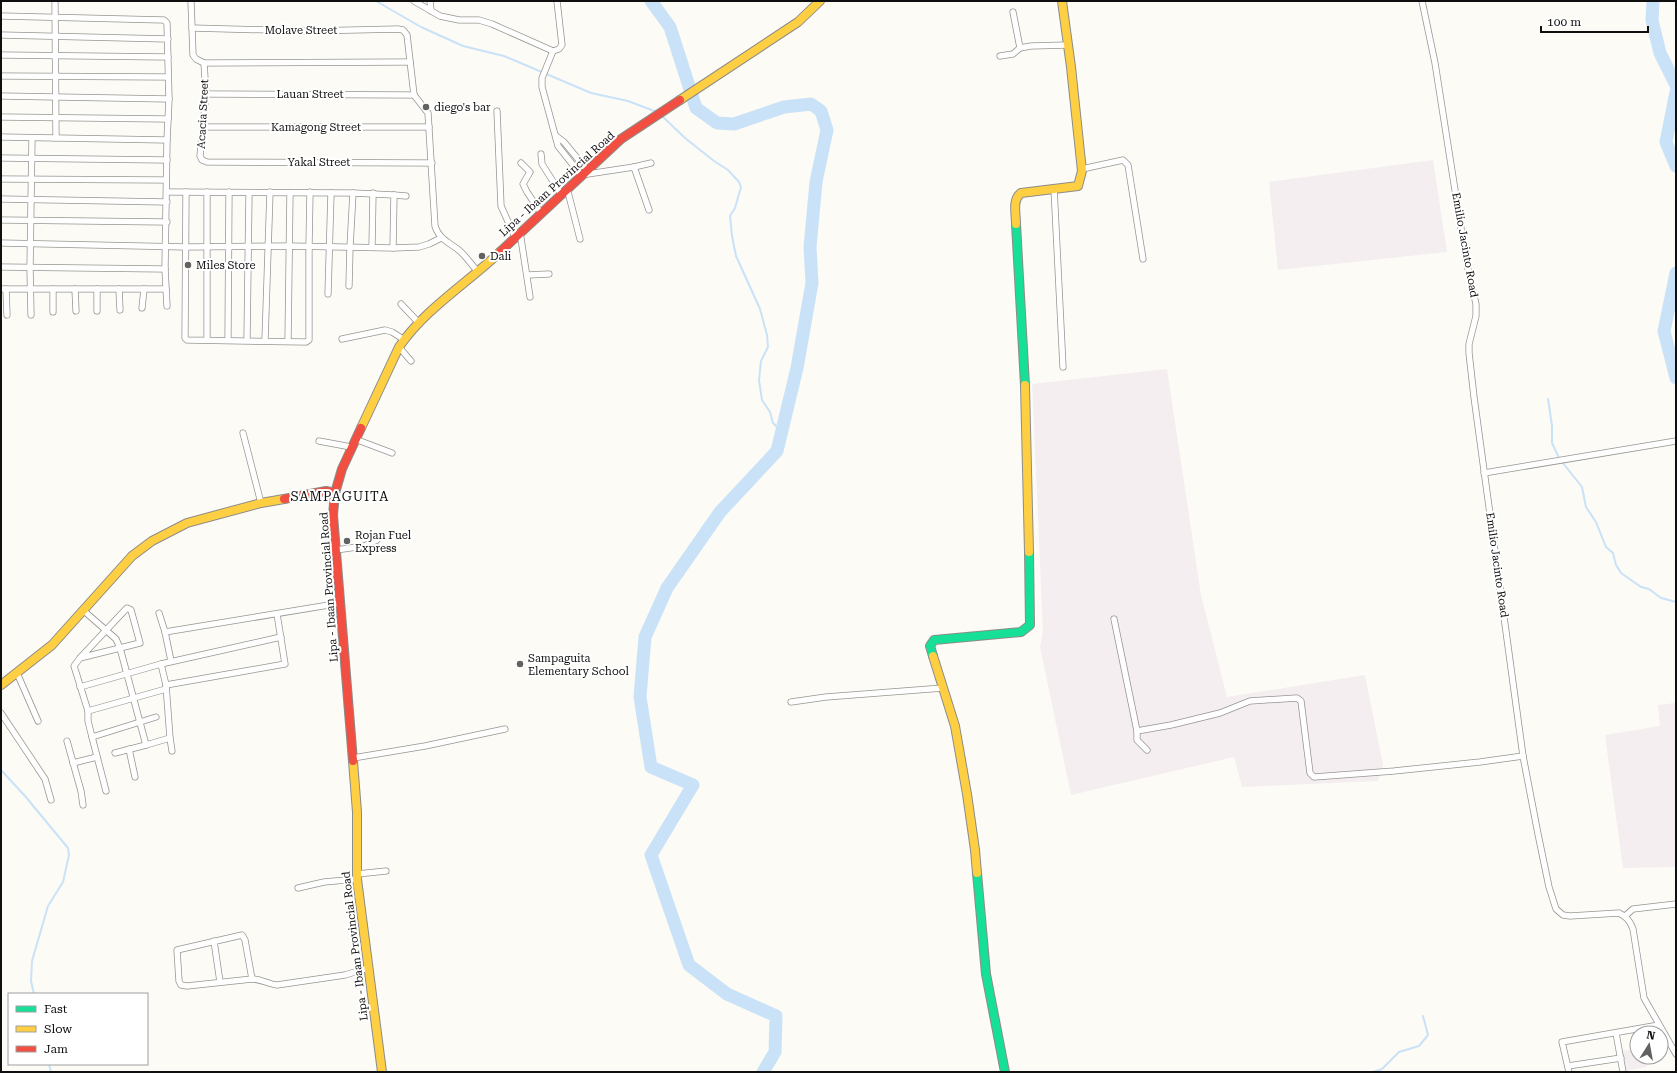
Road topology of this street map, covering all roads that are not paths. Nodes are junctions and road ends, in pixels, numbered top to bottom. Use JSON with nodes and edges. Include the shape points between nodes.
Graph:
{"nodes":[{"id":1,"x":55,"y":1,"type":"edge"},
{"id":2,"x":191,"y":1,"type":"edge"},
{"id":3,"x":414,"y":1,"type":"edge"},
{"id":4,"x":430,"y":1,"type":"edge"},
{"id":5,"x":557,"y":1,"type":"edge"},
{"id":6,"x":820,"y":1,"type":"edge"},
{"id":7,"x":1062,"y":1,"type":"edge"},
{"id":8,"x":1422,"y":1,"type":"edge"},
{"id":9,"x":431,"y":11,"type":"junction"},
{"id":10,"x":1014,"y":12,"type":"dead end"},
{"id":11,"x":1,"y":16,"type":"edge"},
{"id":12,"x":56,"y":17,"type":"junction"},
{"id":13,"x":192,"y":28,"type":"junction"},
{"id":14,"x":1,"y":36,"type":"edge"},
{"id":15,"x":56,"y":37,"type":"junction"},
{"id":16,"x":168,"y":39,"type":"junction"},
{"id":17,"x":1067,"y":45,"type":"junction"},
{"id":18,"x":1020,"y":48,"type":"junction"},
{"id":19,"x":554,"y":51,"type":"junction"},
{"id":20,"x":1,"y":55,"type":"edge"},
{"id":21,"x":56,"y":56,"type":"junction"},
{"id":22,"x":1000,"y":56,"type":"dead end"},
{"id":23,"x":168,"y":57,"type":"junction"},
{"id":24,"x":410,"y":62,"type":"junction"},
{"id":25,"x":204,"y":63,"type":"junction"},
{"id":26,"x":1,"y":76,"type":"edge"},
{"id":27,"x":56,"y":77,"type":"junction"},
{"id":28,"x":168,"y":77,"type":"junction"},
{"id":29,"x":206,"y":94,"type":"junction"},
{"id":30,"x":414,"y":94,"type":"junction"},
{"id":31,"x":1,"y":96,"type":"edge"},
{"id":32,"x":56,"y":97,"type":"junction"},
{"id":33,"x":169,"y":99,"type":"junction"},
{"id":34,"x":497,"y":111,"type":"dead end"},
{"id":35,"x":1,"y":118,"type":"edge"},
{"id":36,"x":55,"y":118,"type":"junction"},
{"id":37,"x":168,"y":119,"type":"junction"},
{"id":38,"x":203,"y":127,"type":"junction"},
{"id":39,"x":429,"y":127,"type":"junction"},
{"id":40,"x":1,"y":138,"type":"edge"},
{"id":41,"x":32,"y":138,"type":"junction"},
{"id":42,"x":56,"y":138,"type":"junction"},
{"id":43,"x":167,"y":140,"type":"junction"},
{"id":44,"x":541,"y":154,"type":"dead end"},
{"id":45,"x":1,"y":158,"type":"edge"},
{"id":46,"x":32,"y":158,"type":"junction"},
{"id":47,"x":167,"y":160,"type":"junction"},
{"id":48,"x":207,"y":162,"type":"joint"},
{"id":49,"x":432,"y":163,"type":"junction"},
{"id":50,"x":521,"y":163,"type":"dead end"},
{"id":51,"x":651,"y":163,"type":"dead end"},
{"id":52,"x":634,"y":167,"type":"junction"},
{"id":53,"x":1082,"y":168,"type":"junction"},
{"id":54,"x":584,"y":173,"type":"junction"},
{"id":55,"x":1,"y":179,"type":"edge"},
{"id":56,"x":32,"y":180,"type":"junction"},
{"id":57,"x":166,"y":180,"type":"junction"},
{"id":58,"x":1054,"y":188,"type":"junction"},
{"id":59,"x":564,"y":191,"type":"junction"},
{"id":60,"x":167,"y":192,"type":"junction"},
{"id":61,"x":186,"y":192,"type":"junction"},
{"id":62,"x":207,"y":192,"type":"junction"},
{"id":63,"x":229,"y":192,"type":"junction"},
{"id":64,"x":270,"y":192,"type":"junction"},
{"id":65,"x":310,"y":192,"type":"junction"},
{"id":66,"x":331,"y":192,"type":"junction"},
{"id":67,"x":249,"y":193,"type":"junction"},
{"id":68,"x":290,"y":193,"type":"junction"},
{"id":69,"x":353,"y":193,"type":"junction"},
{"id":70,"x":373,"y":193,"type":"junction"},
{"id":71,"x":394,"y":195,"type":"junction"},
{"id":72,"x":406,"y":196,"type":"dead end"},
{"id":73,"x":1,"y":199,"type":"edge"},
{"id":74,"x":31,"y":199,"type":"junction"},
{"id":75,"x":167,"y":202,"type":"junction"},
{"id":76,"x":649,"y":210,"type":"dead end"},
{"id":77,"x":541,"y":213,"type":"junction"},
{"id":78,"x":1,"y":220,"type":"edge"},
{"id":79,"x":31,"y":220,"type":"junction"},
{"id":80,"x":167,"y":222,"type":"junction"},
{"id":81,"x":518,"y":235,"type":"junction"},
{"id":82,"x":441,"y":238,"type":"junction"},
{"id":83,"x":580,"y":239,"type":"dead end"},
{"id":84,"x":1,"y":243,"type":"edge"},
{"id":85,"x":31,"y":243,"type":"junction"},
{"id":86,"x":166,"y":246,"type":"junction"},
{"id":87,"x":207,"y":246,"type":"junction"},
{"id":88,"x":228,"y":246,"type":"junction"},
{"id":89,"x":248,"y":246,"type":"junction"},
{"id":90,"x":269,"y":246,"type":"junction"},
{"id":91,"x":289,"y":246,"type":"junction"},
{"id":92,"x":309,"y":246,"type":"junction"},
{"id":93,"x":330,"y":246,"type":"junction"},
{"id":94,"x":187,"y":247,"type":"junction"},
{"id":95,"x":350,"y":247,"type":"junction"},
{"id":96,"x":372,"y":247,"type":"junction"},
{"id":97,"x":393,"y":248,"type":"junction"},
{"id":98,"x":1143,"y":259,"type":"dead end"},
{"id":99,"x":1,"y":268,"type":"edge"},
{"id":100,"x":30,"y":268,"type":"junction"},
{"id":101,"x":165,"y":270,"type":"junction"},
{"id":102,"x":478,"y":272,"type":"junction"},
{"id":103,"x":549,"y":274,"type":"dead end"},
{"id":104,"x":528,"y":275,"type":"junction"},
{"id":105,"x":350,"y":286,"type":"dead end"},
{"id":106,"x":4,"y":289,"type":"edge"},
{"id":107,"x":30,"y":289,"type":"junction"},
{"id":108,"x":53,"y":289,"type":"junction"},
{"id":109,"x":75,"y":289,"type":"junction"},
{"id":110,"x":98,"y":289,"type":"junction"},
{"id":111,"x":119,"y":289,"type":"junction"},
{"id":112,"x":144,"y":289,"type":"junction"},
{"id":113,"x":166,"y":289,"type":"junction"},
{"id":114,"x":328,"y":294,"type":"dead end"},
{"id":115,"x":530,"y":297,"type":"dead end"},
{"id":116,"x":401,"y":304,"type":"dead end"},
{"id":117,"x":167,"y":306,"type":"dead end"},
{"id":118,"x":142,"y":308,"type":"dead end"},
{"id":119,"x":120,"y":310,"type":"dead end"},
{"id":120,"x":76,"y":311,"type":"dead end"},
{"id":121,"x":97,"y":311,"type":"dead end"},
{"id":122,"x":53,"y":312,"type":"dead end"},
{"id":123,"x":6,"y":315,"type":"dead end"},
{"id":124,"x":31,"y":315,"type":"dead end"},
{"id":125,"x":418,"y":322,"type":"junction"},
{"id":126,"x":342,"y":339,"type":"dead end"},
{"id":127,"x":403,"y":339,"type":"junction"},
{"id":128,"x":207,"y":340,"type":"junction"},
{"id":129,"x":228,"y":340,"type":"junction"},
{"id":130,"x":247,"y":340,"type":"junction"},
{"id":131,"x":265,"y":340,"type":"junction"},
{"id":132,"x":288,"y":341,"type":"junction"},
{"id":133,"x":399,"y":347,"type":"junction"},
{"id":134,"x":411,"y":361,"type":"dead end"},
{"id":135,"x":1063,"y":367,"type":"dead end"},
{"id":136,"x":243,"y":433,"type":"dead end"},
{"id":137,"x":355,"y":439,"type":"junction"},
{"id":138,"x":319,"y":441,"type":"dead end"},
{"id":139,"x":1676,"y":441,"type":"edge"},
{"id":140,"x":351,"y":447,"type":"junction"},
{"id":141,"x":392,"y":453,"type":"dead end"},
{"id":142,"x":1484,"y":473,"type":"junction"},
{"id":143,"x":335,"y":493,"type":"junction"},
{"id":144,"x":261,"y":503,"type":"junction"},
{"id":145,"x":377,"y":540,"type":"dead end"},
{"id":146,"x":336,"y":550,"type":"junction"},
{"id":147,"x":341,"y":603,"type":"junction"},
{"id":148,"x":84,"y":612,"type":"junction"},
{"id":149,"x":159,"y":613,"type":"dead end"},
{"id":150,"x":277,"y":614,"type":"junction"},
{"id":151,"x":1114,"y":619,"type":"dead end"},
{"id":152,"x":107,"y":630,"type":"junction"},
{"id":153,"x":165,"y":632,"type":"junction"},
{"id":154,"x":281,"y":637,"type":"junction"},
{"id":155,"x":120,"y":648,"type":"junction"},
{"id":156,"x":80,"y":658,"type":"junction"},
{"id":157,"x":171,"y":661,"type":"junction"},
{"id":158,"x":161,"y":664,"type":"junction"},
{"id":159,"x":17,"y":673,"type":"junction"},
{"id":160,"x":127,"y":673,"type":"junction"},
{"id":161,"x":1,"y":685,"type":"edge"},
{"id":162,"x":80,"y":687,"type":"junction"},
{"id":163,"x":166,"y":687,"type":"junction"},
{"id":164,"x":943,"y":688,"type":"junction"},
{"id":165,"x":133,"y":698,"type":"junction"},
{"id":166,"x":791,"y":702,"type":"dead end"},
{"id":167,"x":88,"y":711,"type":"junction"},
{"id":168,"x":1,"y":713,"type":"edge"},
{"id":169,"x":156,"y":718,"type":"dead end"},
{"id":170,"x":38,"y":721,"type":"dead end"},
{"id":171,"x":140,"y":723,"type":"junction"},
{"id":172,"x":505,"y":729,"type":"dead end"},
{"id":173,"x":1137,"y":730,"type":"junction"},
{"id":174,"x":92,"y":737,"type":"junction"},
{"id":175,"x":170,"y":738,"type":"junction"},
{"id":176,"x":67,"y":742,"type":"dead end"},
{"id":177,"x":146,"y":745,"type":"junction"},
{"id":178,"x":129,"y":749,"type":"junction"},
{"id":179,"x":1147,"y":750,"type":"dead end"},
{"id":180,"x":172,"y":751,"type":"dead end"},
{"id":181,"x":116,"y":753,"type":"dead end"},
{"id":182,"x":1523,"y":756,"type":"junction"},
{"id":183,"x":97,"y":757,"type":"junction"},
{"id":184,"x":353,"y":758,"type":"junction"},
{"id":185,"x":73,"y":763,"type":"junction"},
{"id":186,"x":135,"y":778,"type":"dead end"},
{"id":187,"x":106,"y":791,"type":"dead end"},
{"id":188,"x":51,"y":800,"type":"dead end"},
{"id":189,"x":83,"y":805,"type":"dead end"},
{"id":190,"x":386,"y":871,"type":"dead end"},
{"id":191,"x":357,"y":877,"type":"junction"},
{"id":192,"x":298,"y":888,"type":"dead end"},
{"id":193,"x":1676,"y":904,"type":"edge"},
{"id":194,"x":1626,"y":916,"type":"junction"},
{"id":195,"x":214,"y":941,"type":"junction"},
{"id":196,"x":368,"y":968,"type":"junction"},
{"id":197,"x":252,"y":978,"type":"junction"},
{"id":198,"x":220,"y":982,"type":"junction"},
{"id":199,"x":1659,"y":1025,"type":"edge"},
{"id":200,"x":1629,"y":1031,"type":"edge"},
{"id":201,"x":1616,"y":1033,"type":"junction"},
{"id":202,"x":1669,"y":1042,"type":"edge"},
{"id":203,"x":1676,"y":1054,"type":"edge"},
{"id":204,"x":1621,"y":1058,"type":"junction"},
{"id":205,"x":1568,"y":1069,"type":"edge"},
{"id":206,"x":382,"y":1072,"type":"edge"},
{"id":207,"x":1005,"y":1072,"type":"edge"},
{"id":208,"x":1623,"y":1072,"type":"edge"}],
"edges":[{"from":1,"to":12,"type":"street"},
{"from":2,"to":13,"type":"street"},
{"from":3,"to":9,"type":"street"},
{"from":4,"to":9,"type":"street"},
{"from":5,"to":19,"type":"street","via":[[562,45]]},
{"from":6,"to":54,"type":"street","name":"Lipa - Ibaan Provincial Road","via":[[798,22],[622,139]]},
{"from":7,"to":17,"type":"street"},
{"from":8,"to":142,"type":"street","name":"Emilio Jacinto Road","via":[[1435,63],[1466,260],[1476,304],[1469,353]]},
{"from":9,"to":19,"type":"street","via":[[450,19],[479,20],[492,24]]},
{"from":10,"to":18,"type":"street"},
{"from":11,"to":12,"type":"street"},
{"from":12,"to":15,"type":"street"},
{"from":12,"to":16,"type":"street","via":[[164,20],[167,23]]},
{"from":13,"to":24,"type":"street","name":"Molave Street","via":[[309,31],[398,29],[407,35]]},
{"from":13,"to":25,"type":"street","via":[[193,55]]},
{"from":14,"to":15,"type":"street"},
{"from":15,"to":16,"type":"street"},
{"from":15,"to":21,"type":"street"},
{"from":16,"to":23,"type":"street"},
{"from":17,"to":18,"type":"street"},
{"from":17,"to":53,"type":"street","via":[[1072,67]]},
{"from":18,"to":22,"type":"street","via":[[1013,54]]},
{"from":19,"to":54,"type":"street","via":[[543,76],[542,87],[558,146]]},
{"from":20,"to":21,"type":"street"},
{"from":21,"to":23,"type":"street"},
{"from":21,"to":27,"type":"street"},
{"from":23,"to":28,"type":"street"},
{"from":24,"to":25,"type":"street"},
{"from":24,"to":30,"type":"street"},
{"from":25,"to":29,"type":"street","name":"Acacia Street"},
{"from":26,"to":27,"type":"street"},
{"from":27,"to":28,"type":"street"},
{"from":27,"to":32,"type":"street"},
{"from":28,"to":33,"type":"street"},
{"from":29,"to":30,"type":"street","name":"Lauan Street"},
{"from":29,"to":38,"type":"street","name":"Acacia Street"},
{"from":30,"to":39,"type":"street","via":[[428,113]]},
{"from":31,"to":32,"type":"street"},
{"from":32,"to":33,"type":"street"},
{"from":32,"to":36,"type":"street"},
{"from":33,"to":37,"type":"street"},
{"from":34,"to":81,"type":"street","via":[[501,206]]},
{"from":35,"to":36,"type":"street"},
{"from":36,"to":37,"type":"street"},
{"from":36,"to":42,"type":"street"},
{"from":37,"to":43,"type":"street"},
{"from":38,"to":39,"type":"street","name":"Kamagong Street"},
{"from":38,"to":48,"type":"street","name":"Acacia Street","via":[[200,156]]},
{"from":39,"to":49,"type":"street"},
{"from":40,"to":41,"type":"street"},
{"from":41,"to":42,"type":"street"},
{"from":41,"to":46,"type":"street"},
{"from":42,"to":43,"type":"street"},
{"from":43,"to":47,"type":"street"},
{"from":44,"to":59,"type":"street","via":[[542,164]]},
{"from":45,"to":46,"type":"street"},
{"from":46,"to":47,"type":"street"},
{"from":46,"to":56,"type":"street"},
{"from":47,"to":57,"type":"street"},
{"from":48,"to":49,"type":"street","name":"Yakal Street"},
{"from":49,"to":82,"type":"street","via":[[435,226]]},
{"from":50,"to":77,"type":"street","via":[[530,172],[524,184],[527,192]]},
{"from":51,"to":52,"type":"street"},
{"from":52,"to":54,"type":"street"},
{"from":52,"to":76,"type":"street"},
{"from":53,"to":58,"type":"street","via":[[1078,186]]},
{"from":53,"to":98,"type":"street","via":[[1123,160],[1128,165]]},
{"from":54,"to":59,"type":"street","name":"Lipa - Ibaan Provincial Road"},
{"from":55,"to":56,"type":"street"},
{"from":56,"to":57,"type":"street"},
{"from":56,"to":74,"type":"street"},
{"from":57,"to":60,"type":"street"},
{"from":58,"to":135,"type":"street"},
{"from":58,"to":164,"type":"street","via":[[1021,193],[1015,201],[1026,402],[1030,625],[1021,632],[932,641],[930,646]]},
{"from":59,"to":77,"type":"street","name":"Lipa - Ibaan Provincial Road"},
{"from":59,"to":83,"type":"street"},
{"from":60,"to":61,"type":"street"},
{"from":60,"to":75,"type":"street"},
{"from":61,"to":62,"type":"street"},
{"from":61,"to":94,"type":"street"},
{"from":62,"to":63,"type":"street"},
{"from":62,"to":87,"type":"street"},
{"from":63,"to":67,"type":"street"},
{"from":63,"to":88,"type":"street"},
{"from":64,"to":67,"type":"street"},
{"from":64,"to":68,"type":"street"},
{"from":64,"to":90,"type":"street"},
{"from":65,"to":66,"type":"street"},
{"from":65,"to":68,"type":"street"},
{"from":65,"to":92,"type":"street"},
{"from":66,"to":69,"type":"street"},
{"from":66,"to":93,"type":"street"},
{"from":67,"to":89,"type":"street"},
{"from":68,"to":91,"type":"street"},
{"from":69,"to":70,"type":"street"},
{"from":69,"to":95,"type":"street"},
{"from":70,"to":71,"type":"street"},
{"from":70,"to":96,"type":"street"},
{"from":71,"to":72,"type":"street"},
{"from":71,"to":97,"type":"street"},
{"from":73,"to":74,"type":"street"},
{"from":74,"to":75,"type":"street"},
{"from":74,"to":79,"type":"street"},
{"from":75,"to":80,"type":"street"},
{"from":77,"to":81,"type":"street","name":"Lipa - Ibaan Provincial Road"},
{"from":78,"to":79,"type":"street"},
{"from":79,"to":80,"type":"street"},
{"from":79,"to":85,"type":"street"},
{"from":80,"to":86,"type":"street"},
{"from":81,"to":102,"type":"street","name":"Lipa - Ibaan Provincial Road"},
{"from":81,"to":104,"type":"street"},
{"from":82,"to":97,"type":"street","via":[[419,247]]},
{"from":82,"to":102,"type":"street","via":[[460,252]]},
{"from":84,"to":85,"type":"street"},
{"from":85,"to":86,"type":"street"},
{"from":85,"to":100,"type":"street"},
{"from":86,"to":94,"type":"street"},
{"from":86,"to":101,"type":"street"},
{"from":87,"to":88,"type":"street"},
{"from":87,"to":94,"type":"street"},
{"from":87,"to":128,"type":"street"},
{"from":88,"to":89,"type":"street"},
{"from":88,"to":129,"type":"street"},
{"from":89,"to":90,"type":"street"},
{"from":89,"to":130,"type":"street"},
{"from":90,"to":91,"type":"street"},
{"from":90,"to":131,"type":"street"},
{"from":91,"to":92,"type":"street"},
{"from":91,"to":132,"type":"street"},
{"from":92,"to":93,"type":"street"},
{"from":92,"to":132,"type":"street","via":[[310,340]]},
{"from":93,"to":95,"type":"street"},
{"from":93,"to":114,"type":"street"},
{"from":94,"to":128,"type":"street","via":[[185,338]]},
{"from":95,"to":96,"type":"street"},
{"from":95,"to":105,"type":"street"},
{"from":96,"to":97,"type":"street"},
{"from":99,"to":100,"type":"street"},
{"from":100,"to":101,"type":"street"},
{"from":100,"to":107,"type":"street"},
{"from":101,"to":113,"type":"street"},
{"from":102,"to":125,"type":"street","name":"Lipa - Ibaan Provincial Road"},
{"from":103,"to":104,"type":"street"},
{"from":104,"to":115,"type":"street"},
{"from":106,"to":107,"type":"street"},
{"from":106,"to":123,"type":"street"},
{"from":107,"to":108,"type":"street"},
{"from":107,"to":124,"type":"street"},
{"from":108,"to":109,"type":"street"},
{"from":108,"to":122,"type":"street"},
{"from":109,"to":110,"type":"street"},
{"from":109,"to":120,"type":"street"},
{"from":110,"to":111,"type":"street"},
{"from":110,"to":121,"type":"street"},
{"from":111,"to":112,"type":"street"},
{"from":111,"to":119,"type":"street"},
{"from":112,"to":113,"type":"street"},
{"from":112,"to":118,"type":"street"},
{"from":113,"to":117,"type":"street"},
{"from":116,"to":125,"type":"street"},
{"from":125,"to":127,"type":"street","name":"Lipa - Ibaan Provincial Road"},
{"from":126,"to":127,"type":"street","via":[[385,330]]},
{"from":127,"to":133,"type":"street","name":"Lipa - Ibaan Provincial Road"},
{"from":128,"to":129,"type":"street"},
{"from":129,"to":130,"type":"street"},
{"from":130,"to":131,"type":"street"},
{"from":131,"to":132,"type":"street"},
{"from":133,"to":134,"type":"street"},
{"from":133,"to":137,"type":"street","name":"Lipa - Ibaan Provincial Road"},
{"from":136,"to":144,"type":"street"},
{"from":137,"to":140,"type":"street","name":"Lipa - Ibaan Provincial Road"},
{"from":137,"to":141,"type":"street"},
{"from":138,"to":140,"type":"street"},
{"from":139,"to":142,"type":"street"},
{"from":140,"to":143,"type":"street","name":"Lipa - Ibaan Provincial Road"},
{"from":142,"to":182,"type":"street","name":"Emilio Jacinto Road"},
{"from":143,"to":144,"type":"street","via":[[326,491]]},
{"from":143,"to":146,"type":"street","name":"Lipa - Ibaan Provincial Road","via":[[333,516]]},
{"from":144,"to":148,"type":"street","via":[[187,523],[152,541],[132,556]]},
{"from":145,"to":146,"type":"street","via":[[364,546]]},
{"from":146,"to":147,"type":"street","name":"Lipa - Ibaan Provincial Road"},
{"from":147,"to":150,"type":"street"},
{"from":147,"to":184,"type":"street","name":"Lipa - Ibaan Provincial Road"},
{"from":148,"to":152,"type":"street"},
{"from":148,"to":159,"type":"street","via":[[52,644]]},
{"from":149,"to":153,"type":"street"},
{"from":150,"to":153,"type":"street"},
{"from":150,"to":154,"type":"street"},
{"from":151,"to":173,"type":"street"},
{"from":152,"to":155,"type":"street","via":[[116,639]]},
{"from":152,"to":155,"type":"street","via":[[127,608],[131,610],[140,643]]},
{"from":152,"to":156,"type":"street"},
{"from":153,"to":157,"type":"street"},
{"from":154,"to":157,"type":"street"},
{"from":154,"to":163,"type":"street","via":[[284,664]]},
{"from":155,"to":156,"type":"street"},
{"from":155,"to":160,"type":"street"},
{"from":156,"to":162,"type":"street","via":[[74,666]]},
{"from":157,"to":158,"type":"street"},
{"from":158,"to":160,"type":"street"},
{"from":158,"to":163,"type":"street"},
{"from":159,"to":161,"type":"street"},
{"from":159,"to":170,"type":"street"},
{"from":160,"to":162,"type":"street"},
{"from":160,"to":165,"type":"street"},
{"from":162,"to":167,"type":"street"},
{"from":163,"to":165,"type":"street"},
{"from":163,"to":175,"type":"street"},
{"from":164,"to":166,"type":"street"},
{"from":164,"to":207,"type":"street","via":[[955,726],[967,794],[975,850],[986,974]]},
{"from":165,"to":167,"type":"street"},
{"from":165,"to":171,"type":"street"},
{"from":167,"to":174,"type":"street"},
{"from":168,"to":188,"type":"street","via":[[45,779]]},
{"from":169,"to":171,"type":"street"},
{"from":171,"to":174,"type":"street"},
{"from":171,"to":177,"type":"street"},
{"from":172,"to":184,"type":"street"},
{"from":173,"to":179,"type":"street","via":[[1137,740]]},
{"from":173,"to":182,"type":"street","via":[[1220,713],[1250,702],[1297,698],[1301,701],[1310,773],[1314,777],[1414,769]]},
{"from":174,"to":183,"type":"street"},
{"from":175,"to":177,"type":"street"},
{"from":175,"to":180,"type":"street"},
{"from":176,"to":185,"type":"street"},
{"from":177,"to":178,"type":"street"},
{"from":178,"to":181,"type":"street"},
{"from":178,"to":186,"type":"street"},
{"from":182,"to":194,"type":"street","name":"Emilio Jacinto Road","via":[[1556,909],[1563,915],[1570,916],[1620,913]]},
{"from":183,"to":185,"type":"street"},
{"from":183,"to":187,"type":"street"},
{"from":184,"to":191,"type":"street","name":"Lipa - Ibaan Provincial Road","via":[[357,812]]},
{"from":185,"to":189,"type":"street"},
{"from":190,"to":191,"type":"street"},
{"from":191,"to":192,"type":"street"},
{"from":191,"to":196,"type":"street","name":"Lipa - Ibaan Provincial Road"},
{"from":193,"to":194,"type":"street","via":[[1633,909]]},
{"from":194,"to":199,"type":"street","via":[[1633,929],[1644,998]]},
{"from":195,"to":197,"type":"street","via":[[242,935]]},
{"from":195,"to":198,"type":"street"},
{"from":195,"to":198,"type":"street","via":[[177,950],[179,982],[187,986]]},
{"from":196,"to":197,"type":"street","via":[[345,975],[277,985]]},
{"from":196,"to":206,"type":"street","name":"Lipa - Ibaan Provincial Road"},
{"from":197,"to":198,"type":"street"},
{"from":200,"to":201,"type":"street"},
{"from":201,"to":204,"type":"street"},
{"from":201,"to":205,"type":"street","via":[[1562,1042]]},
{"from":202,"to":203,"type":"street"},
{"from":204,"to":205,"type":"street"},
{"from":204,"to":208,"type":"street"}]}
